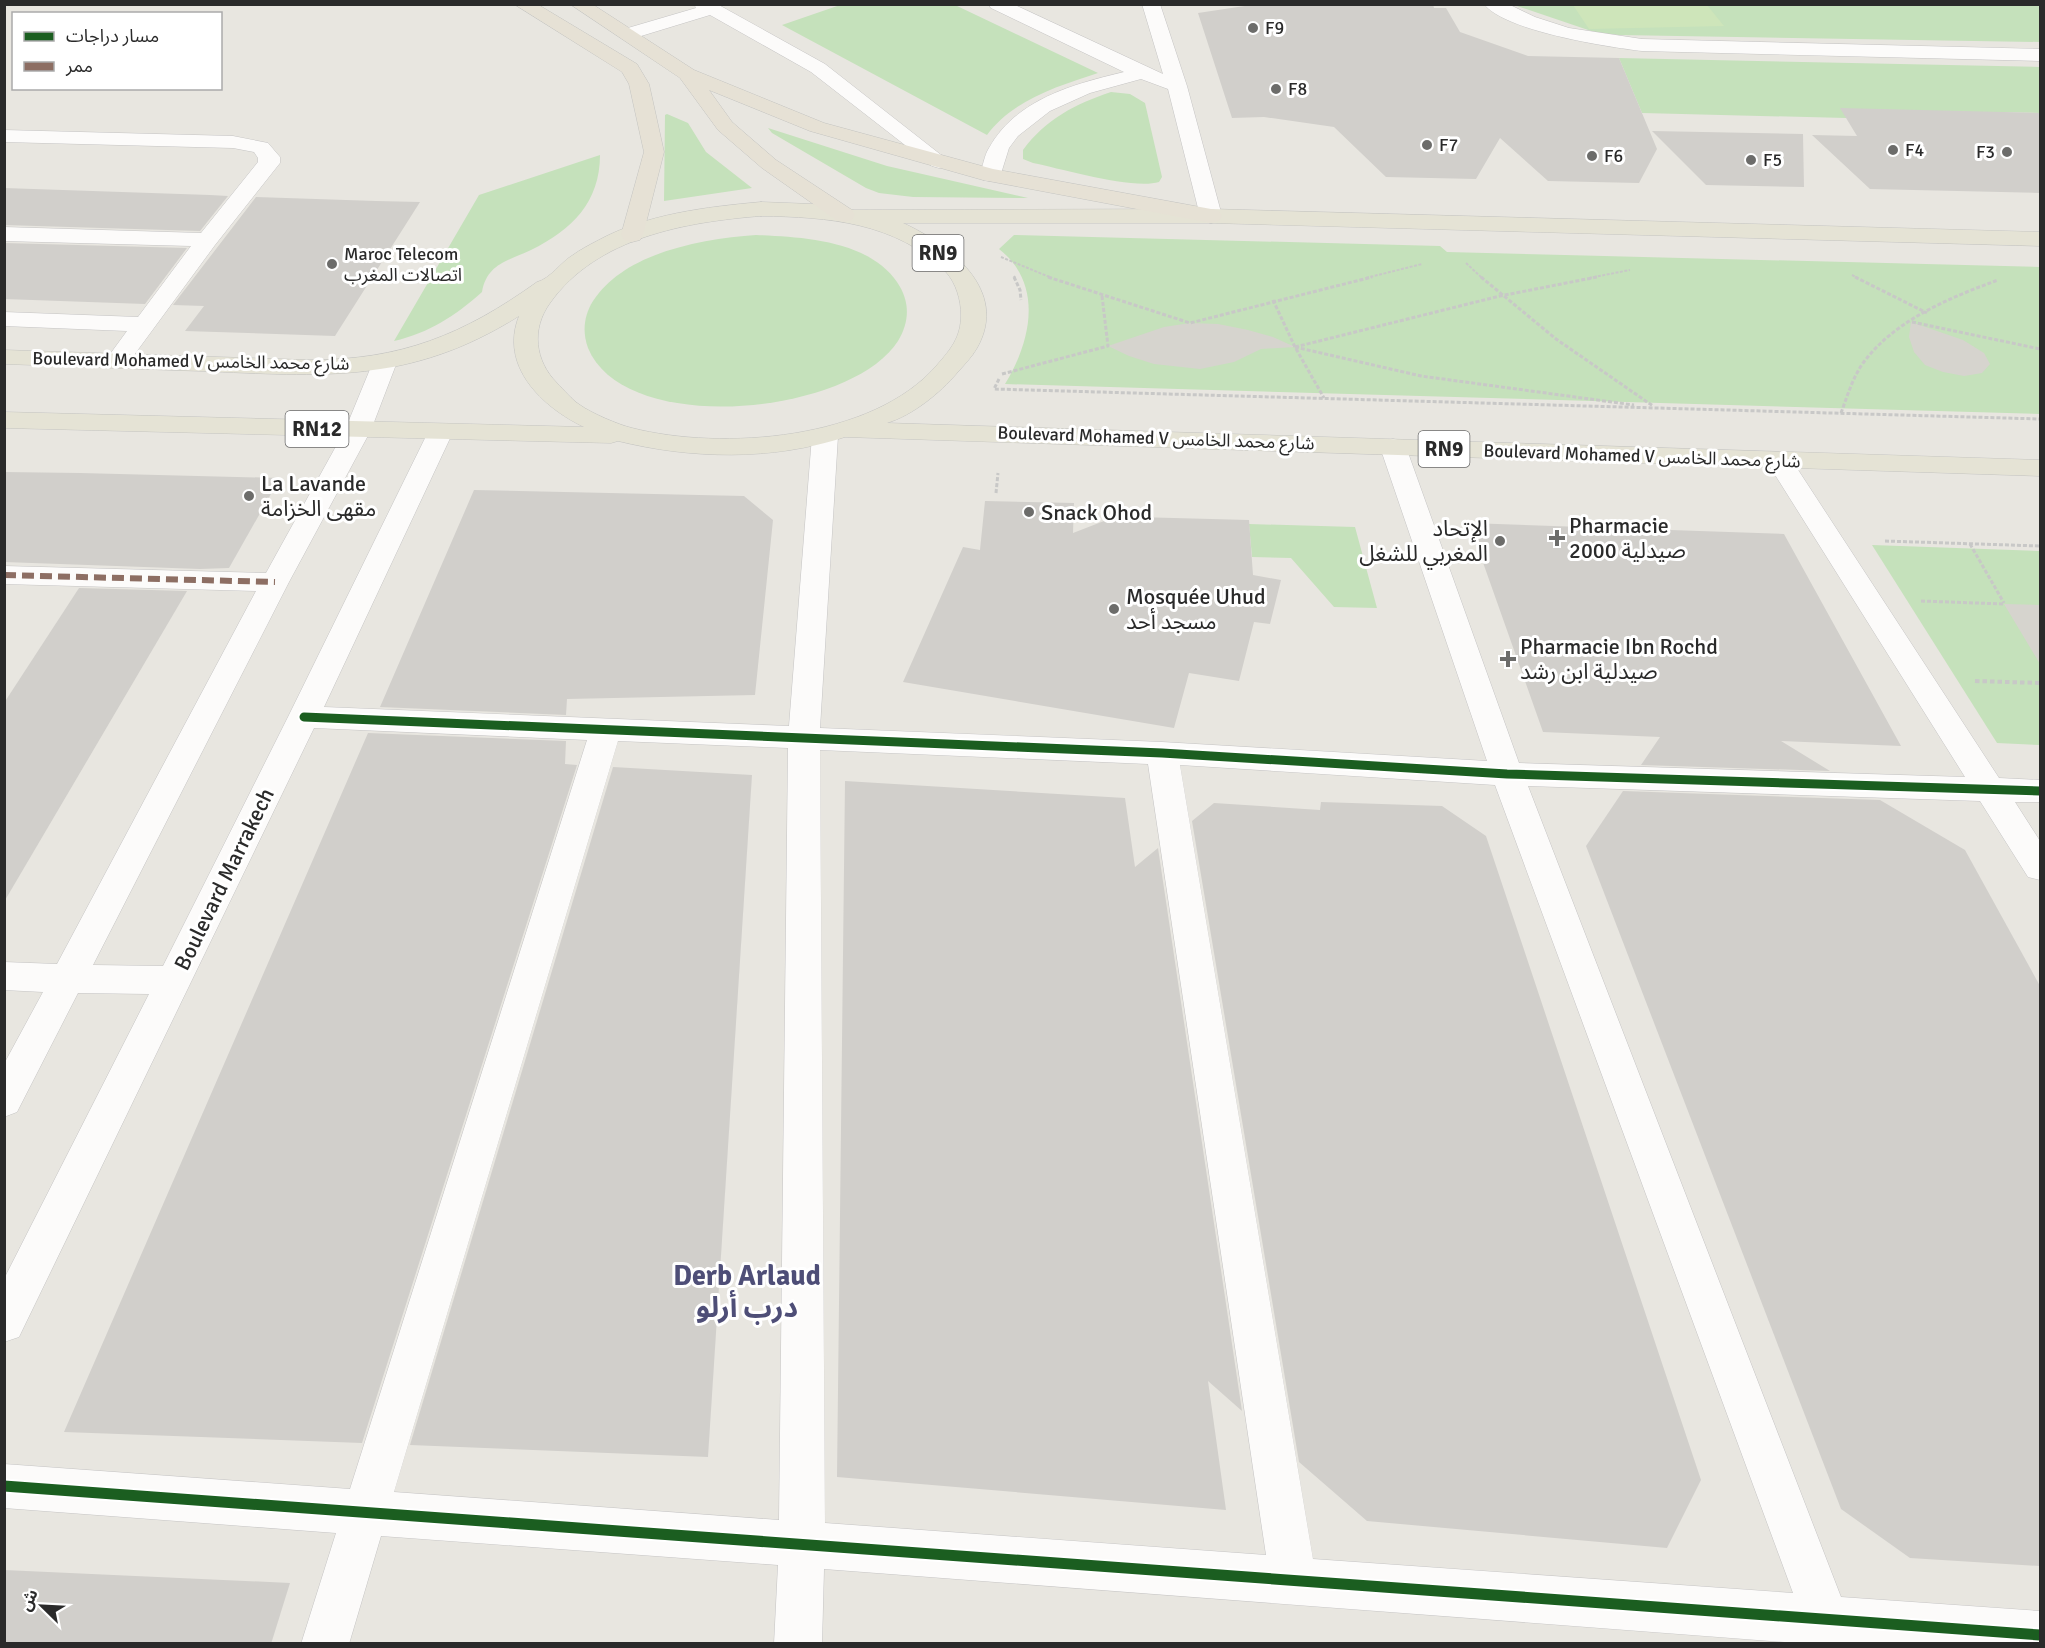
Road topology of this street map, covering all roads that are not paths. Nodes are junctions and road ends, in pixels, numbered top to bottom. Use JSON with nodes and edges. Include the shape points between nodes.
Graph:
{"nodes":[{"id":1,"x":523,"y":4,"type":"edge"},
{"id":2,"x":579,"y":4,"type":"edge"},
{"id":3,"x":997,"y":4,"type":"edge"},
{"id":4,"x":1151,"y":4,"type":"edge"},
{"id":5,"x":1493,"y":4,"type":"edge"},
{"id":6,"x":707,"y":7,"type":"edge"},
{"id":7,"x":628,"y":34,"type":"junction"},
{"id":8,"x":2040,"y":55,"type":"edge"},
{"id":9,"x":1143,"y":73,"type":"junction"},
{"id":10,"x":687,"y":74,"type":"junction"},
{"id":11,"x":1177,"y":86,"type":"junction"},
{"id":12,"x":4,"y":136,"type":"edge"},
{"id":13,"x":939,"y":162,"type":"junction"},
{"id":14,"x":991,"y":175,"type":"junction"},
{"id":15,"x":846,"y":216,"type":"junction"},
{"id":16,"x":1211,"y":216,"type":"junction"},
{"id":17,"x":4,"y":234,"type":"edge"},
{"id":18,"x":632,"y":235,"type":"junction"},
{"id":19,"x":2040,"y":239,"type":"edge"},
{"id":20,"x":207,"y":240,"type":"junction"},
{"id":21,"x":569,"y":269,"type":"junction"},
{"id":22,"x":4,"y":319,"type":"edge"},
{"id":23,"x":145,"y":324,"type":"junction"},
{"id":24,"x":4,"y":357,"type":"edge"},
{"id":25,"x":117,"y":361,"type":"junction"},
{"id":26,"x":385,"y":362,"type":"junction"},
{"id":27,"x":4,"y":420,"type":"edge"},
{"id":28,"x":358,"y":430,"type":"junction"},
{"id":29,"x":440,"y":432,"type":"junction"},
{"id":30,"x":836,"y":433,"type":"junction"},
{"id":31,"x":629,"y":435,"type":"junction"},
{"id":32,"x":1393,"y":447,"type":"junction"},
{"id":33,"x":1780,"y":462,"type":"junction"},
{"id":34,"x":2040,"y":468,"type":"edge"},
{"id":35,"x":4,"y":575,"type":"edge"},
{"id":36,"x":275,"y":582,"type":"junction"},
{"id":37,"x":304,"y":717,"type":"junction"},
{"id":38,"x":606,"y":730,"type":"junction"},
{"id":39,"x":804,"y":738,"type":"junction"},
{"id":40,"x":1162,"y":753,"type":"junction"},
{"id":41,"x":1507,"y":774,"type":"junction"},
{"id":42,"x":1990,"y":789,"type":"junction"},
{"id":43,"x":2040,"y":791,"type":"edge"},
{"id":44,"x":2040,"y":868,"type":"edge"},
{"id":45,"x":4,"y":976,"type":"edge"},
{"id":46,"x":70,"y":980,"type":"junction"},
{"id":47,"x":175,"y":980,"type":"junction"},
{"id":48,"x":4,"y":1101,"type":"edge"},
{"id":49,"x":4,"y":1323,"type":"edge"},
{"id":50,"x":4,"y":1486,"type":"edge"},
{"id":51,"x":365,"y":1512,"type":"junction"},
{"id":52,"x":802,"y":1544,"type":"junction"},
{"id":53,"x":1293,"y":1580,"type":"junction"},
{"id":54,"x":1831,"y":1632,"type":"edge"},
{"id":55,"x":2040,"y":1635,"type":"edge"},
{"id":56,"x":325,"y":1644,"type":"edge"},
{"id":57,"x":798,"y":1644,"type":"edge"}],
"edges":[{"from":1,"to":18,"type":"highway","via":[[622,63],[639,84],[654,152]]},
{"from":2,"to":7,"type":"highway","number":"RN9"},
{"from":3,"to":9,"type":"street"},
{"from":4,"to":11,"type":"street"},
{"from":5,"to":8,"type":"street","via":[[1563,32],[1642,45]]},
{"from":6,"to":7,"type":"street"},
{"from":6,"to":13,"type":"street","via":[[818,68]]},
{"from":7,"to":10,"type":"highway","number":"RN9"},
{"from":9,"to":11,"type":"street"},
{"from":9,"to":14,"type":"street","via":[[1077,91],[1028,116],[999,148]]},
{"from":10,"to":13,"type":"highway","via":[[817,127]]},
{"from":10,"to":15,"type":"highway","number":"RN9","via":[[725,126],[769,164]]},
{"from":11,"to":16,"type":"street"},
{"from":12,"to":20,"type":"street","via":[[233,142],[261,147],[269,163]]},
{"from":13,"to":14,"type":"highway"},
{"from":14,"to":16,"type":"highway"},
{"from":15,"to":16,"type":"main road","number":"RN9"},
{"from":15,"to":18,"type":"main road","number":"RN9","via":[[798,210],[736,211],[677,221]]},
{"from":15,"to":30,"type":"main road","number":"RN9","via":[[902,232],[943,257],[964,280],[974,315],[968,342],[942,379],[879,418]]},
{"from":16,"to":19,"type":"main road","number":"RN9"},
{"from":17,"to":20,"type":"street"},
{"from":18,"to":21,"type":"main road","number":"RN9"},
{"from":20,"to":23,"type":"street"},
{"from":21,"to":26,"type":"main road","name":"Boulevard Mohamed V شارع محمد الخامس","via":[[524,303],[482,326],[428,351]]},
{"from":21,"to":31,"type":"main road","number":"RN9","via":[[543,294],[532,313],[526,331],[528,360],[543,387],[561,404],[584,418]]},
{"from":22,"to":23,"type":"street"},
{"from":23,"to":25,"type":"street"},
{"from":24,"to":25,"type":"main road","name":"Boulevard Mohamed V شارع محمد الخامس"},
{"from":25,"to":26,"type":"main road","name":"Boulevard Mohamed V شارع محمد الخامس","via":[[333,367]]},
{"from":26,"to":28,"type":"street"},
{"from":27,"to":28,"type":"main road","number":"RN12"},
{"from":28,"to":29,"type":"main road","number":"RN12"},
{"from":28,"to":36,"type":"street"},
{"from":29,"to":31,"type":"main road","number":"RN12"},
{"from":29,"to":37,"type":"street","name":"Boulevard Marrakech"},
{"from":30,"to":31,"type":"main road","number":"RN9","via":[[782,444],[724,448],[667,444]]},
{"from":30,"to":32,"type":"main road","name":"Boulevard Mohamed V شارع محمد الخامس","number":"RN9","via":[[1002,432]]},
{"from":30,"to":39,"type":"street"},
{"from":32,"to":33,"type":"main road","name":"Boulevard Mohamed V شارع محمد الخامس","number":"RN9"},
{"from":32,"to":41,"type":"street"},
{"from":33,"to":34,"type":"main road","name":"Boulevard Mohamed V شارع محمد الخامس","number":"RN9"},
{"from":33,"to":42,"type":"street"},
{"from":35,"to":36,"type":"street"},
{"from":36,"to":46,"type":"street"},
{"from":37,"to":38,"type":"street"},
{"from":37,"to":47,"type":"street","name":"Boulevard Marrakech"},
{"from":38,"to":39,"type":"street"},
{"from":38,"to":51,"type":"street"},
{"from":39,"to":40,"type":"street"},
{"from":39,"to":52,"type":"street"},
{"from":40,"to":41,"type":"street"},
{"from":40,"to":53,"type":"street"},
{"from":41,"to":42,"type":"street"},
{"from":41,"to":54,"type":"street"},
{"from":42,"to":43,"type":"street"},
{"from":42,"to":44,"type":"street"},
{"from":45,"to":46,"type":"street"},
{"from":46,"to":47,"type":"street"},
{"from":46,"to":48,"type":"street"},
{"from":47,"to":49,"type":"street","name":"Boulevard Marrakech"},
{"from":50,"to":51,"type":"street"},
{"from":51,"to":52,"type":"street"},
{"from":51,"to":56,"type":"street"},
{"from":52,"to":53,"type":"street"},
{"from":52,"to":57,"type":"street"},
{"from":53,"to":54,"type":"street"},
{"from":54,"to":55,"type":"street"}]}
